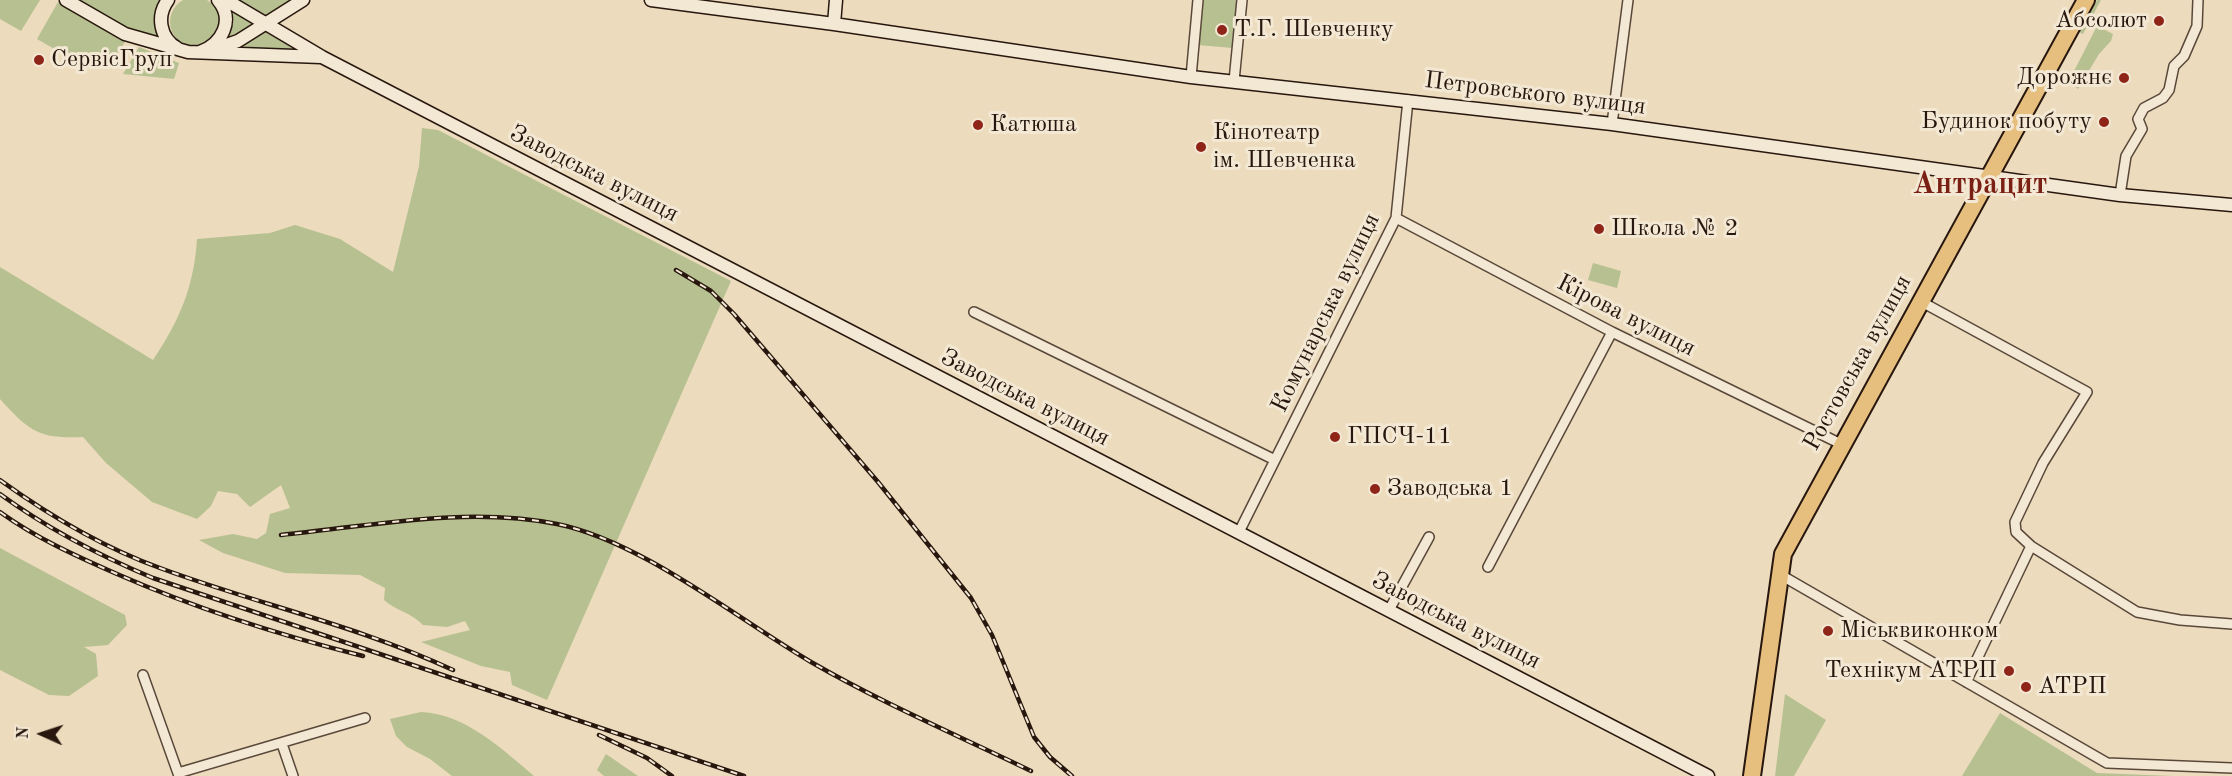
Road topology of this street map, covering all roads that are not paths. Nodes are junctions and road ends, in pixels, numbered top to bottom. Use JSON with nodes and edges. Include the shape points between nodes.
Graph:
{"nodes":[{"id":1,"x":66,"y":0,"type":"edge"},
{"id":2,"x":168,"y":0,"type":"edge"},
{"id":3,"x":218,"y":0,"type":"edge"},
{"id":4,"x":226,"y":0,"type":"edge"},
{"id":5,"x":303,"y":0,"type":"edge"},
{"id":6,"x":651,"y":0,"type":"edge"},
{"id":7,"x":836,"y":0,"type":"edge"},
{"id":8,"x":1198,"y":0,"type":"edge"},
{"id":9,"x":1242,"y":0,"type":"edge"},
{"id":10,"x":1628,"y":0,"type":"edge"},
{"id":11,"x":2086,"y":0,"type":"edge"},
{"id":12,"x":2198,"y":0,"type":"edge"},
{"id":13,"x":264,"y":24,"type":"junction"},
{"id":14,"x":834,"y":24,"type":"junction"},
{"id":15,"x":188,"y":52,"type":"junction"},
{"id":16,"x":322,"y":57,"type":"junction"},
{"id":17,"x":1191,"y":77,"type":"junction"},
{"id":18,"x":1234,"y":81,"type":"junction"},
{"id":19,"x":1408,"y":100,"type":"junction"},
{"id":20,"x":1612,"y":124,"type":"junction"},
{"id":21,"x":1987,"y":177,"type":"junction"},
{"id":22,"x":2120,"y":195,"type":"junction"},
{"id":23,"x":2232,"y":205,"type":"edge"},
{"id":24,"x":1396,"y":218,"type":"junction"},
{"id":25,"x":1920,"y":301,"type":"junction"},
{"id":26,"x":974,"y":312,"type":"dead end"},
{"id":27,"x":1612,"y":332,"type":"junction"},
{"id":28,"x":1841,"y":444,"type":"junction"},
{"id":29,"x":1275,"y":460,"type":"junction"},
{"id":30,"x":1239,"y":532,"type":"junction"},
{"id":31,"x":1429,"y":537,"type":"dead end"},
{"id":32,"x":2031,"y":546,"type":"junction"},
{"id":33,"x":1488,"y":567,"type":"dead end"},
{"id":34,"x":1779,"y":574,"type":"junction"},
{"id":35,"x":1389,"y":610,"type":"junction"},
{"id":36,"x":2232,"y":624,"type":"edge"},
{"id":37,"x":143,"y":675,"type":"dead end"},
{"id":38,"x":1966,"y":682,"type":"junction"},
{"id":39,"x":365,"y":718,"type":"dead end"},
{"id":40,"x":282,"y":744,"type":"junction"},
{"id":41,"x":2232,"y":768,"type":"edge"},
{"id":42,"x":179,"y":775,"type":"edge"},
{"id":43,"x":293,"y":776,"type":"edge"},
{"id":44,"x":1708,"y":776,"type":"edge"},
{"id":45,"x":1752,"y":776,"type":"edge"}],
"edges":[{"from":1,"to":15,"type":"main road","via":[[124,34]]},
{"from":2,"to":15,"type":"main road","via":[[162,12],[163,30],[173,45]]},
{"from":3,"to":15,"type":"main road","via":[[225,13],[223,33],[209,48]]},
{"from":4,"to":13,"type":"main road","name":"Заводська вулиця"},
{"from":5,"to":13,"type":"main road"},
{"from":6,"to":14,"type":"main road","name":"Петровського вулиця"},
{"from":7,"to":14,"type":"main road"},
{"from":8,"to":17,"type":"street"},
{"from":9,"to":18,"type":"street"},
{"from":10,"to":20,"type":"street"},
{"from":11,"to":21,"type":"highway","name":"Ростовська вулиця"},
{"from":12,"to":22,"type":"street","via":[[2197,26],[2184,56],[2174,66],[2169,90],[2144,108],[2138,119],[2142,129],[2126,156]]},
{"from":13,"to":15,"type":"main road","via":[[218,49]]},
{"from":13,"to":16,"type":"main road","name":"Заводська вулиця"},
{"from":14,"to":17,"type":"main road","name":"Петровського вулиця"},
{"from":15,"to":16,"type":"main road"},
{"from":16,"to":30,"type":"main road","name":"Заводська вулиця"},
{"from":17,"to":18,"type":"main road","name":"Петровського вулиця"},
{"from":18,"to":19,"type":"main road","name":"Петровського вулиця"},
{"from":19,"to":20,"type":"main road","name":"Петровського вулиця"},
{"from":19,"to":24,"type":"street","name":"Комунарська вулиця"},
{"from":20,"to":21,"type":"main road","name":"Петровського вулиця"},
{"from":21,"to":22,"type":"main road","name":"Петровського вулиця"},
{"from":21,"to":25,"type":"highway","name":"Ростовська вулиця"},
{"from":22,"to":23,"type":"main road","name":"Петровського вулиця"},
{"from":24,"to":27,"type":"street","name":"Кірова вулиця"},
{"from":24,"to":29,"type":"street","name":"Комунарська вулиця"},
{"from":25,"to":28,"type":"highway","name":"Ростовська вулиця"},
{"from":25,"to":32,"type":"street","via":[[2086,392],[2043,463],[2015,522],[2016,532]]},
{"from":26,"to":29,"type":"street"},
{"from":27,"to":28,"type":"street","name":"Кірова вулиця"},
{"from":27,"to":33,"type":"street"},
{"from":28,"to":34,"type":"highway","name":"Ростовська вулиця","via":[[1782,554]]},
{"from":29,"to":30,"type":"street","name":"Комунарська вулиця"},
{"from":30,"to":35,"type":"main road","name":"Заводська вулиця"},
{"from":31,"to":35,"type":"street"},
{"from":32,"to":36,"type":"street","via":[[2137,612]]},
{"from":32,"to":38,"type":"street"},
{"from":34,"to":38,"type":"street"},
{"from":34,"to":45,"type":"highway","name":"Ростовська вулиця"},
{"from":35,"to":44,"type":"main road","name":"Заводська вулиця"},
{"from":37,"to":42,"type":"street"},
{"from":38,"to":41,"type":"street","via":[[2107,763]]},
{"from":39,"to":40,"type":"street"},
{"from":40,"to":42,"type":"street"},
{"from":40,"to":43,"type":"street"}]}
